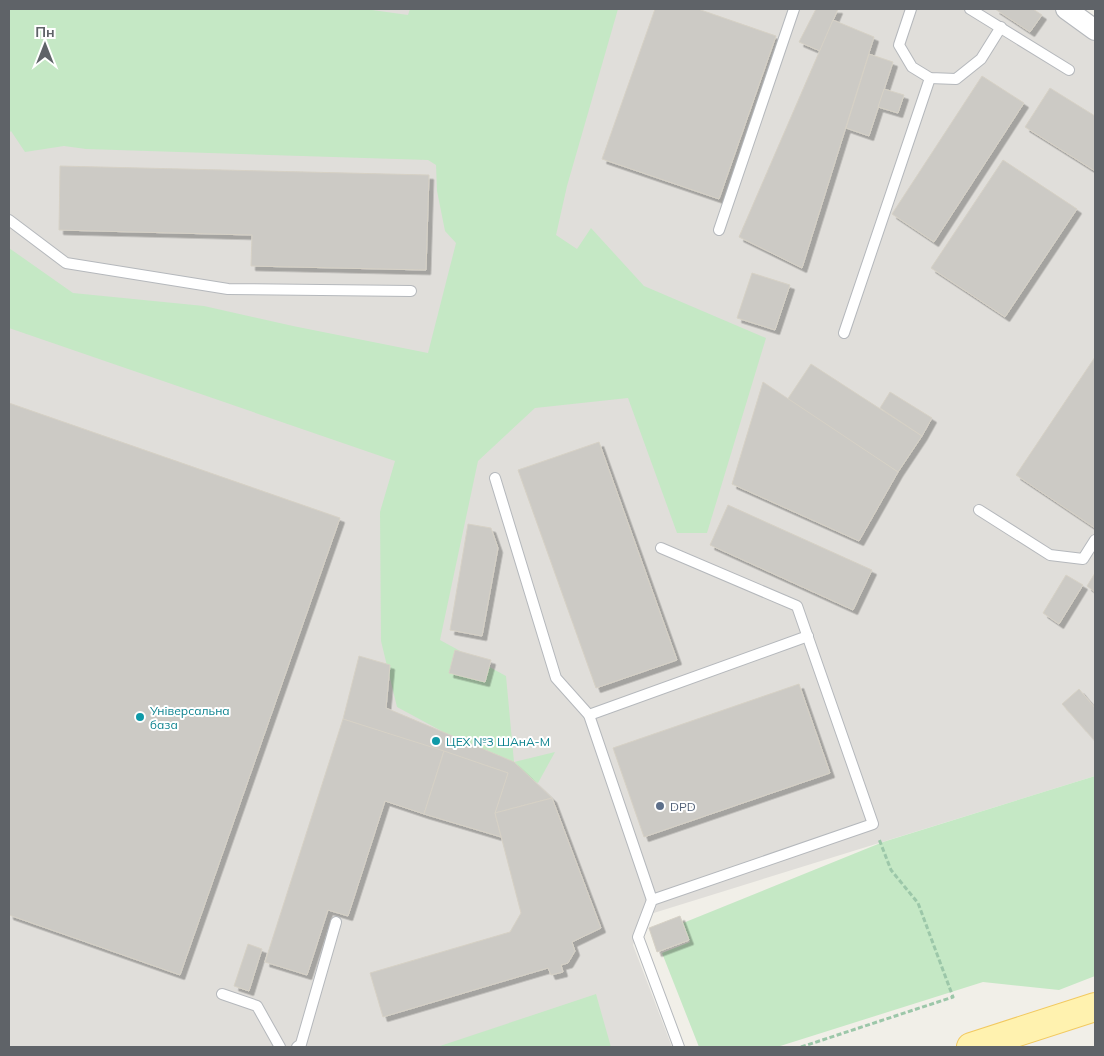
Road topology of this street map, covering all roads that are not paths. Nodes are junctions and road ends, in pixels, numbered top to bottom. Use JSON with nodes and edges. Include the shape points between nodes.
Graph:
{"nodes":[{"id":1,"x":794,"y":9,"type":"edge"},
{"id":2,"x":911,"y":9,"type":"edge"},
{"id":3,"x":970,"y":9,"type":"edge"},
{"id":4,"x":1066,"y":9,"type":"edge"},
{"id":5,"x":1001,"y":27,"type":"junction"},
{"id":6,"x":1095,"y":30,"type":"edge"},
{"id":7,"x":1069,"y":70,"type":"dead end"},
{"id":8,"x":930,"y":78,"type":"junction"},
{"id":9,"x":9,"y":220,"type":"edge"},
{"id":10,"x":719,"y":230,"type":"dead end"},
{"id":11,"x":411,"y":291,"type":"dead end"},
{"id":12,"x":844,"y":333,"type":"dead end"},
{"id":13,"x":495,"y":478,"type":"dead end"},
{"id":14,"x":979,"y":510,"type":"dead end"},
{"id":15,"x":1095,"y":540,"type":"edge"},
{"id":16,"x":660,"y":548,"type":"dead end"},
{"id":17,"x":808,"y":636,"type":"junction"},
{"id":18,"x":589,"y":715,"type":"junction"},
{"id":19,"x":652,"y":900,"type":"junction"},
{"id":20,"x":336,"y":922,"type":"dead end"},
{"id":21,"x":222,"y":994,"type":"dead end"},
{"id":22,"x":1095,"y":1007,"type":"edge"},
{"id":23,"x":280,"y":1047,"type":"edge"},
{"id":24,"x":297,"y":1047,"type":"edge"},
{"id":25,"x":679,"y":1047,"type":"edge"},
{"id":26,"x":971,"y":1047,"type":"edge"}],
"edges":[{"from":1,"to":10,"type":"lane"},
{"from":2,"to":8,"type":"lane","via":[[899,45],[912,67]]},
{"from":3,"to":5,"type":"lane"},
{"from":4,"to":6,"type":"street"},
{"from":5,"to":7,"type":"lane"},
{"from":5,"to":8,"type":"lane","via":[[980,59],[956,80]]},
{"from":8,"to":12,"type":"lane"},
{"from":9,"to":11,"type":"lane","via":[[66,263],[228,290]]},
{"from":13,"to":18,"type":"lane","via":[[556,678]]},
{"from":14,"to":15,"type":"lane","via":[[1050,555],[1083,559]]},
{"from":16,"to":17,"type":"lane","via":[[797,606]]},
{"from":17,"to":18,"type":"lane"},
{"from":17,"to":19,"type":"lane","via":[[873,824]]},
{"from":18,"to":19,"type":"lane"},
{"from":19,"to":25,"type":"lane","via":[[638,937]]},
{"from":20,"to":24,"type":"lane","via":[[301,1044]]},
{"from":21,"to":23,"type":"lane","via":[[257,1006]]},
{"from":22,"to":26,"type":"main road"}]}
